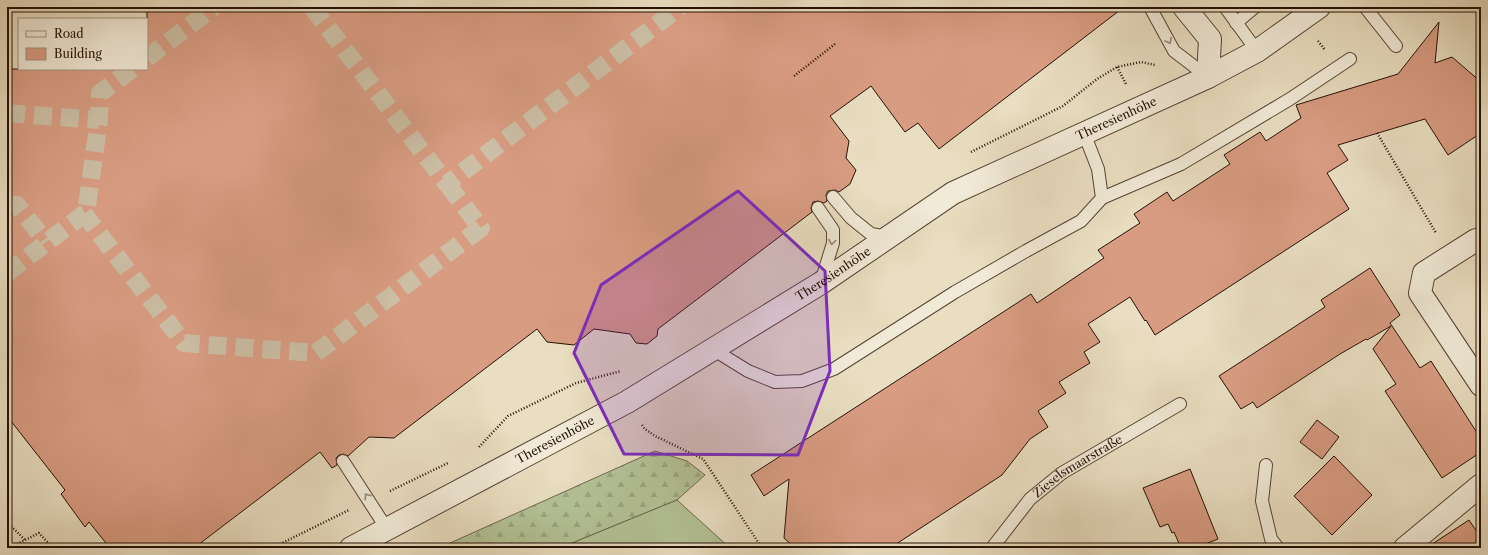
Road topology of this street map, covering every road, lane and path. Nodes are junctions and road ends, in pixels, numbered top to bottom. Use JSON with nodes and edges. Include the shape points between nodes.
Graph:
{"nodes":[{"id":1,"x":1150,"y":7,"type":"edge"},
{"id":2,"x":1184,"y":7,"type":"edge"},
{"id":3,"x":1225,"y":7,"type":"edge"},
{"id":4,"x":1256,"y":7,"type":"edge"},
{"id":5,"x":1319,"y":7,"type":"edge"},
{"id":6,"x":1365,"y":7,"type":"edge"},
{"id":7,"x":1236,"y":22,"type":"junction"},
{"id":8,"x":835,"y":44,"type":"dead end"},
{"id":9,"x":1396,"y":46,"type":"dead end"},
{"id":10,"x":1257,"y":51,"type":"junction"},
{"id":11,"x":1350,"y":59,"type":"dead end"},
{"id":12,"x":1117,"y":67,"type":"dead end"},
{"id":13,"x":794,"y":76,"type":"dead end"},
{"id":14,"x":1208,"y":77,"type":"junction"},
{"id":15,"x":1084,"y":133,"type":"junction"},
{"id":16,"x":1377,"y":133,"type":"dead end"},
{"id":17,"x":966,"y":155,"type":"dead end"},
{"id":18,"x":833,"y":197,"type":"dead end"},
{"id":19,"x":1102,"y":198,"type":"junction"},
{"id":20,"x":818,"y":208,"type":"dead end"},
{"id":21,"x":888,"y":237,"type":"junction"},
{"id":22,"x":1481,"y":242,"type":"edge"},
{"id":23,"x":1449,"y":256,"type":"junction"},
{"id":24,"x":821,"y":283,"type":"junction"},
{"id":25,"x":714,"y":350,"type":"junction"},
{"id":26,"x":625,"y":370,"type":"dead end"},
{"id":27,"x":1481,"y":385,"type":"edge"},
{"id":28,"x":1180,"y":404,"type":"dead end"},
{"id":29,"x":645,"y":429,"type":"dead end"},
{"id":30,"x":478,"y":449,"type":"dead end"},
{"id":31,"x":343,"y":461,"type":"dead end"},
{"id":32,"x":450,"y":462,"type":"dead end"},
{"id":33,"x":1266,"y":465,"type":"dead end"},
{"id":34,"x":1481,"y":485,"type":"edge"},
{"id":35,"x":370,"y":500,"type":"junction"},
{"id":36,"x":7,"y":522,"type":"edge"},
{"id":37,"x":388,"y":529,"type":"junction"},
{"id":38,"x":25,"y":540,"type":"junction"},
{"id":39,"x":9,"y":548,"type":"edge"},
{"id":40,"x":53,"y":548,"type":"edge"},
{"id":41,"x":272,"y":548,"type":"edge"},
{"id":42,"x":350,"y":548,"type":"edge"},
{"id":43,"x":762,"y":548,"type":"edge"},
{"id":44,"x":992,"y":548,"type":"edge"},
{"id":45,"x":1278,"y":548,"type":"edge"},
{"id":46,"x":1405,"y":548,"type":"edge"}],
"edges":[{"from":1,"to":14,"type":"lane","one_way":true,"via":[[1174,51]]},
{"from":2,"to":14,"type":"street","via":[[1210,39]]},
{"from":3,"to":7,"type":"lane"},
{"from":4,"to":7,"type":"lane"},
{"from":5,"to":10,"type":"street","name":"Theresienhöhe"},
{"from":6,"to":9,"type":"lane"},
{"from":7,"to":10,"type":"lane"},
{"from":8,"to":13,"type":"path"},
{"from":10,"to":14,"type":"street","name":"Theresienhöhe"},
{"from":11,"to":19,"type":"lane","via":[[1290,99],[1181,164]]},
{"from":12,"to":17,"type":"path","via":[[1063,106]]},
{"from":14,"to":15,"type":"street","name":"Theresienhöhe"},
{"from":15,"to":19,"type":"lane","via":[[1098,169]]},
{"from":15,"to":21,"type":"street","name":"Theresienhöhe","via":[[953,193]]},
{"from":16,"to":23,"type":"path"},
{"from":18,"to":21,"type":"lane","via":[[850,218],[871,234]]},
{"from":19,"to":25,"type":"lane","via":[[1081,221],[955,292],[834,369],[802,381],[775,382],[748,372]]},
{"from":20,"to":24,"type":"lane","one_way":true,"via":[[833,230],[833,243]]},
{"from":21,"to":24,"type":"street","name":"Theresienhöhe"},
{"from":22,"to":23,"type":"street","via":[[1476,240]]},
{"from":23,"to":27,"type":"street","via":[[1424,273],[1420,293]]},
{"from":24,"to":25,"type":"street","name":"Theresienhöhe"},
{"from":25,"to":37,"type":"street","name":"Theresienhöhe","via":[[628,402]]},
{"from":26,"to":30,"type":"path","via":[[576,383],[508,416]]},
{"from":28,"to":44,"type":"lane","name":"Zieselsmaarstraße","via":[[1062,473],[1030,499]]},
{"from":29,"to":43,"type":"path","via":[[703,459]]},
{"from":35,"to":31,"type":"lane","one_way":true},
{"from":32,"to":35,"type":"path"},
{"from":33,"to":45,"type":"lane","via":[[1262,501],[1272,539]]},
{"from":34,"to":46,"type":"street"},
{"from":35,"to":37,"type":"lane"},
{"from":35,"to":41,"type":"path"},
{"from":36,"to":38,"type":"path"},
{"from":37,"to":42,"type":"street","name":"Theresienhöhe"},
{"from":38,"to":39,"type":"path"},
{"from":38,"to":40,"type":"path","via":[[39,533]]}]}
